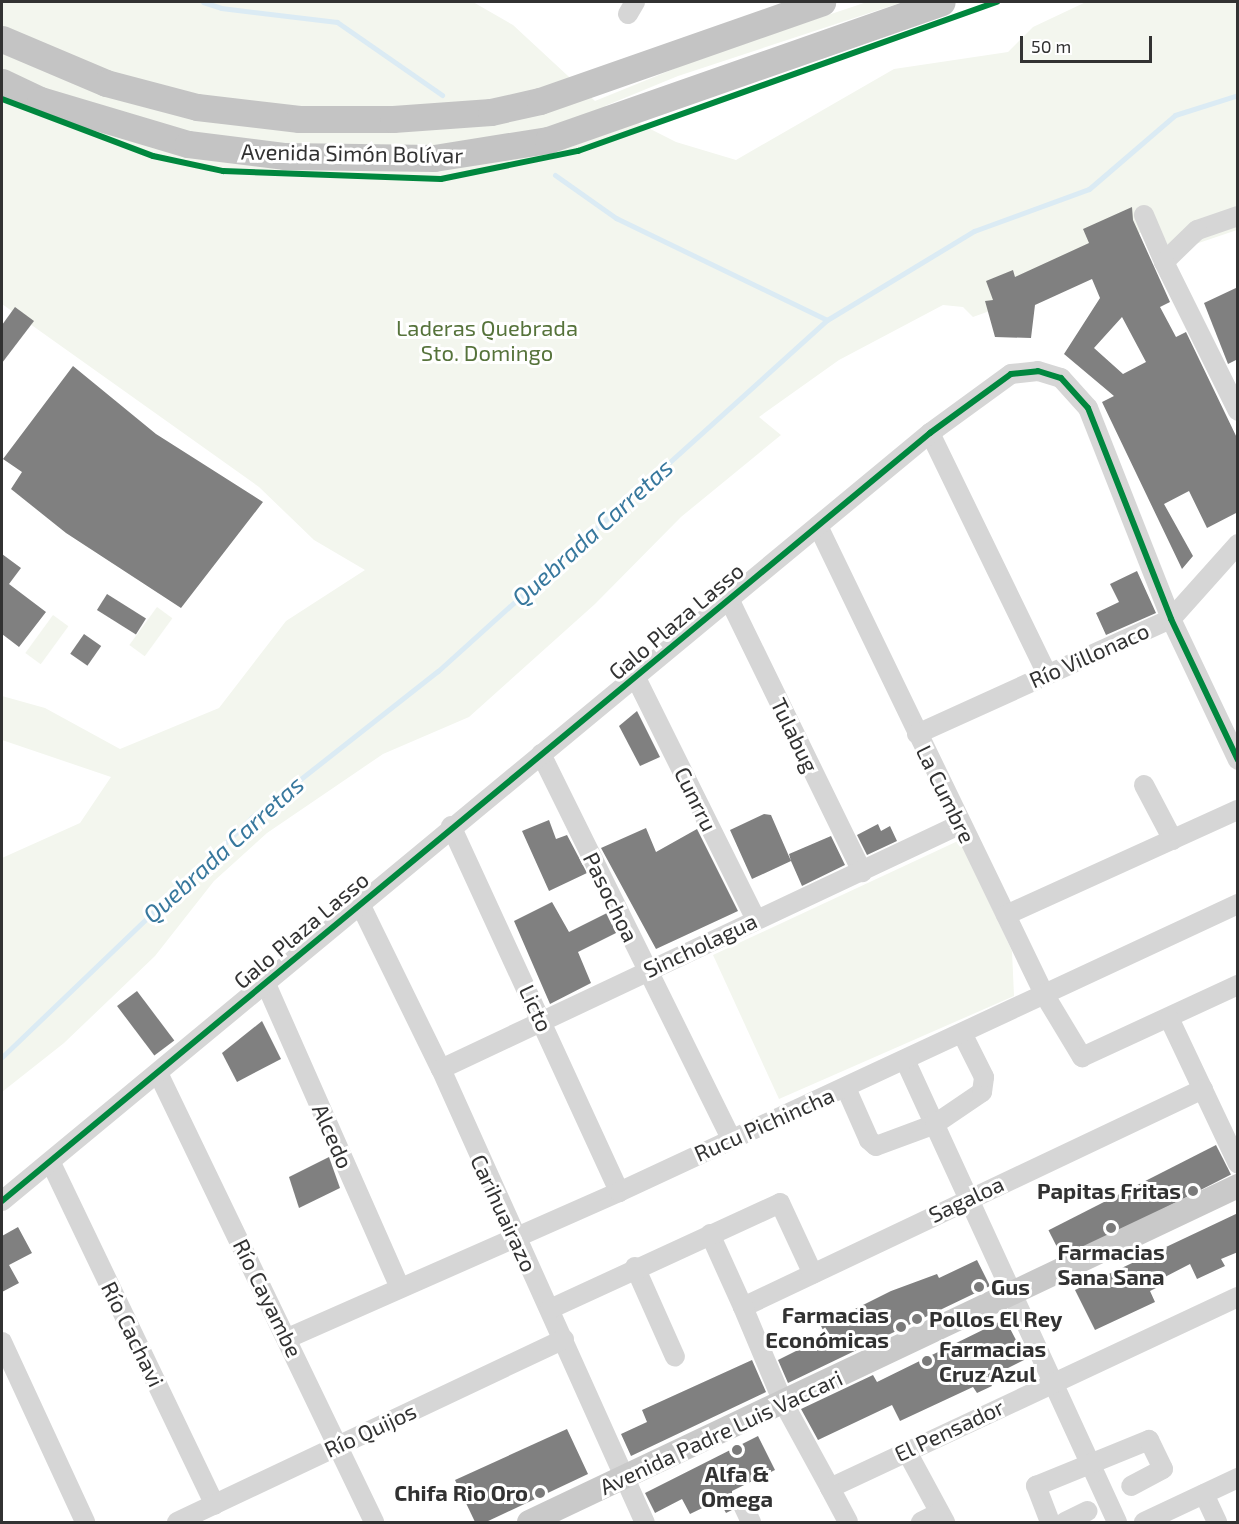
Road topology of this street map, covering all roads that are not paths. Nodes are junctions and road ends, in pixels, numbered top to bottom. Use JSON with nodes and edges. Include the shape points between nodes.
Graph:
{"nodes":[{"id":1,"x":822,"y":2,"type":"edge"},
{"id":2,"x":941,"y":2,"type":"edge"},
{"id":3,"x":2,"y":39,"type":"edge"},
{"id":4,"x":2,"y":82,"type":"edge"},
{"id":5,"x":1144,"y":215,"type":"dead end"},
{"id":6,"x":1238,"y":216,"type":"edge"},
{"id":7,"x":1164,"y":262,"type":"junction"},
{"id":8,"x":1238,"y":411,"type":"edge"},
{"id":9,"x":930,"y":433,"type":"junction"},
{"id":10,"x":818,"y":526,"type":"junction"},
{"id":11,"x":1238,"y":544,"type":"edge"},
{"id":12,"x":729,"y":599,"type":"junction"},
{"id":13,"x":1171,"y":619,"type":"junction"},
{"id":14,"x":1047,"y":674,"type":"junction"},
{"id":15,"x":636,"y":678,"type":"junction"},
{"id":16,"x":1232,"y":733,"type":"edge"},
{"id":17,"x":917,"y":734,"type":"junction"},
{"id":18,"x":541,"y":754,"type":"junction"},
{"id":19,"x":1238,"y":760,"type":"edge"},
{"id":20,"x":1144,"y":785,"type":"dead end"},
{"id":21,"x":1238,"y":810,"type":"edge"},
{"id":22,"x":961,"y":824,"type":"junction"},
{"id":23,"x":451,"y":826,"type":"junction"},
{"id":24,"x":1173,"y":840,"type":"junction"},
{"id":25,"x":862,"y":872,"type":"junction"},
{"id":26,"x":360,"y":904,"type":"junction"},
{"id":27,"x":1238,"y":904,"type":"edge"},
{"id":28,"x":1006,"y":915,"type":"junction"},
{"id":29,"x":756,"y":920,"type":"junction"},
{"id":30,"x":646,"y":969,"type":"junction"},
{"id":31,"x":266,"y":984,"type":"junction"},
{"id":32,"x":1238,"y":985,"type":"edge"},
{"id":33,"x":1044,"y":994,"type":"junction"},
{"id":34,"x":1169,"y":1018,"type":"junction"},
{"id":35,"x":544,"y":1024,"type":"junction"},
{"id":36,"x":962,"y":1033,"type":"junction"},
{"id":37,"x":905,"y":1060,"type":"junction"},
{"id":38,"x":441,"y":1069,"type":"junction"},
{"id":39,"x":159,"y":1075,"type":"junction"},
{"id":40,"x":846,"y":1088,"type":"junction"},
{"id":41,"x":1203,"y":1089,"type":"junction"},
{"id":42,"x":934,"y":1124,"type":"junction"},
{"id":43,"x":730,"y":1137,"type":"junction"},
{"id":44,"x":51,"y":1162,"type":"junction"},
{"id":45,"x":1238,"y":1164,"type":"edge"},
{"id":46,"x":1238,"y":1186,"type":"edge"},
{"id":47,"x":619,"y":1192,"type":"junction"},
{"id":48,"x":969,"y":1197,"type":"junction"},
{"id":49,"x":2,"y":1201,"type":"edge"},
{"id":50,"x":710,"y":1234,"type":"junction"},
{"id":51,"x":514,"y":1238,"type":"junction"},
{"id":52,"x":635,"y":1267,"type":"junction"},
{"id":53,"x":813,"y":1274,"type":"junction"},
{"id":54,"x":400,"y":1288,"type":"junction"},
{"id":55,"x":1012,"y":1295,"type":"junction"},
{"id":56,"x":1238,"y":1297,"type":"edge"},
{"id":57,"x":550,"y":1309,"type":"junction"},
{"id":58,"x":745,"y":1313,"type":"junction"},
{"id":59,"x":288,"y":1338,"type":"junction"},
{"id":60,"x":564,"y":1339,"type":"junction"},
{"id":61,"x":2,"y":1342,"type":"edge"},
{"id":62,"x":675,"y":1357,"type":"dead end"},
{"id":63,"x":1055,"y":1380,"type":"junction"},
{"id":64,"x":788,"y":1411,"type":"junction"},
{"id":65,"x":338,"y":1446,"type":"junction"},
{"id":66,"x":906,"y":1450,"type":"junction"},
{"id":67,"x":1090,"y":1463,"type":"junction"},
{"id":68,"x":624,"y":1477,"type":"junction"},
{"id":69,"x":1238,"y":1478,"type":"edge"},
{"id":70,"x":1131,"y":1485,"type":"dead end"},
{"id":71,"x":830,"y":1488,"type":"junction"},
{"id":72,"x":1204,"y":1494,"type":"junction"},
{"id":73,"x":214,"y":1505,"type":"junction"},
{"id":74,"x":1088,"y":1511,"type":"dead end"},
{"id":75,"x":942,"y":1518,"type":"edge"},
{"id":76,"x":85,"y":1522,"type":"edge"},
{"id":77,"x":177,"y":1522,"type":"edge"},
{"id":78,"x":374,"y":1522,"type":"edge"},
{"id":79,"x":529,"y":1522,"type":"edge"},
{"id":80,"x":645,"y":1522,"type":"edge"},
{"id":81,"x":848,"y":1522,"type":"edge"},
{"id":82,"x":921,"y":1522,"type":"edge"},
{"id":83,"x":1050,"y":1522,"type":"edge"},
{"id":84,"x":1065,"y":1522,"type":"edge"},
{"id":85,"x":1117,"y":1522,"type":"edge"},
{"id":86,"x":1144,"y":1522,"type":"edge"},
{"id":87,"x":1217,"y":1522,"type":"edge"}],
"edges":[{"from":1,"to":3,"type":"highway","name":"Avenida Simón Bolívar","via":[[589,86],[491,112],[440,117],[299,119],[197,107],[106,83]]},
{"from":2,"to":4,"type":"highway","name":"Avenida Simón Bolívar","via":[[548,140],[502,151],[434,158],[242,153],[144,133],[40,100]]},
{"from":5,"to":7,"type":"street"},
{"from":6,"to":7,"type":"street","via":[[1197,230]]},
{"from":7,"to":8,"type":"street"},
{"from":9,"to":10,"type":"street","name":"Galo Plaza Lasso"},
{"from":9,"to":13,"type":"street","name":"Galo Plaza Lasso","via":[[1011,374],[1038,371],[1060,378],[1088,408]]},
{"from":9,"to":14,"type":"street"},
{"from":10,"to":12,"type":"street","name":"Galo Plaza Lasso"},
{"from":10,"to":17,"type":"street","name":"La Cumbre"},
{"from":11,"to":13,"type":"street","name":"Río Villonaco"},
{"from":12,"to":15,"type":"street","name":"Galo Plaza Lasso"},
{"from":12,"to":25,"type":"street","name":"Tulabug"},
{"from":13,"to":14,"type":"street","name":"Río Villonaco"},
{"from":13,"to":16,"type":"street","name":"Galo Plaza Lasso"},
{"from":14,"to":17,"type":"street","name":"Río Villonaco"},
{"from":15,"to":18,"type":"street","name":"Galo Plaza Lasso"},
{"from":15,"to":29,"type":"street","name":"Cunrru"},
{"from":16,"to":19,"type":"street","name":"Galo Plaza Lasso"},
{"from":17,"to":22,"type":"street","name":"La Cumbre"},
{"from":18,"to":23,"type":"street","name":"Galo Plaza Lasso"},
{"from":18,"to":30,"type":"street","name":"Pasochoa"},
{"from":20,"to":24,"type":"street"},
{"from":21,"to":24,"type":"street"},
{"from":22,"to":25,"type":"street","name":"Sincholagua"},
{"from":22,"to":28,"type":"street","name":"La Cumbre"},
{"from":23,"to":26,"type":"street","name":"Galo Plaza Lasso"},
{"from":23,"to":35,"type":"street","name":"Licto"},
{"from":24,"to":28,"type":"street"},
{"from":25,"to":29,"type":"street","name":"Sincholagua"},
{"from":26,"to":31,"type":"street","name":"Galo Plaza Lasso"},
{"from":26,"to":38,"type":"street","name":"Carihuairazo"},
{"from":27,"to":33,"type":"street","name":"Rucu Pichincha"},
{"from":28,"to":33,"type":"street","name":"La Cumbre"},
{"from":29,"to":30,"type":"street","name":"Sincholagua"},
{"from":30,"to":35,"type":"street","name":"Sincholagua"},
{"from":30,"to":43,"type":"street","name":"Pasochoa"},
{"from":31,"to":39,"type":"street","name":"Galo Plaza Lasso"},
{"from":31,"to":54,"type":"street","name":"Alcedo"},
{"from":32,"to":34,"type":"street"},
{"from":33,"to":34,"type":"street","name":"La Cumbre","via":[[1082,1057]]},
{"from":33,"to":36,"type":"street","name":"Rucu Pichincha"},
{"from":34,"to":41,"type":"street"},
{"from":35,"to":38,"type":"street","name":"Sincholagua"},
{"from":35,"to":47,"type":"street","name":"Licto"},
{"from":36,"to":37,"type":"street","name":"Rucu Pichincha"},
{"from":36,"to":42,"type":"street","via":[[984,1077],[974,1101]]},
{"from":37,"to":40,"type":"street","name":"Rucu Pichincha"},
{"from":37,"to":42,"type":"street"},
{"from":38,"to":51,"type":"street","name":"Carihuairazo"},
{"from":39,"to":44,"type":"street","name":"Galo Plaza Lasso"},
{"from":39,"to":59,"type":"street","name":"Río Cayambe"},
{"from":40,"to":42,"type":"street","via":[[868,1140],[884,1146]]},
{"from":40,"to":43,"type":"street","name":"Rucu Pichincha"},
{"from":41,"to":45,"type":"street"},
{"from":41,"to":48,"type":"street","name":"Sagaloa"},
{"from":42,"to":48,"type":"street"},
{"from":43,"to":47,"type":"street","name":"Rucu Pichincha"},
{"from":44,"to":49,"type":"street","name":"Galo Plaza Lasso"},
{"from":44,"to":73,"type":"street","name":"Río Cachavi"},
{"from":46,"to":55,"type":"main road","name":"Avenida Padre Luis Vaccari"},
{"from":47,"to":51,"type":"street","name":"Rucu Pichincha"},
{"from":48,"to":53,"type":"street","name":"Sagaloa"},
{"from":48,"to":55,"type":"street"},
{"from":50,"to":52,"type":"street"},
{"from":50,"to":53,"type":"street","via":[[780,1203]]},
{"from":50,"to":58,"type":"street"},
{"from":51,"to":54,"type":"street","name":"Rucu Pichincha"},
{"from":51,"to":57,"type":"street","name":"Carihuairazo"},
{"from":52,"to":57,"type":"street"},
{"from":52,"to":62,"type":"street"},
{"from":53,"to":58,"type":"street","name":"Sagaloa"},
{"from":54,"to":59,"type":"street","name":"Rucu Pichincha"},
{"from":55,"to":63,"type":"street"},
{"from":55,"to":64,"type":"main road","name":"Avenida Padre Luis Vaccari"},
{"from":56,"to":63,"type":"street","name":"El Pensador"},
{"from":57,"to":60,"type":"street","name":"Carihuairazo"},
{"from":58,"to":64,"type":"street"},
{"from":59,"to":65,"type":"street","name":"Río Cayambe"},
{"from":60,"to":65,"type":"street","name":"Río Quijos"},
{"from":60,"to":68,"type":"street","name":"Carihuairazo"},
{"from":61,"to":76,"type":"street"},
{"from":63,"to":66,"type":"street","name":"El Pensador"},
{"from":63,"to":67,"type":"street"},
{"from":64,"to":68,"type":"main road","name":"Avenida Padre Luis Vaccari"},
{"from":64,"to":71,"type":"street"},
{"from":65,"to":73,"type":"street","name":"Río Quijos"},
{"from":65,"to":78,"type":"street","name":"Río Cayambe"},
{"from":66,"to":71,"type":"street","name":"El Pensador"},
{"from":66,"to":75,"type":"street"},
{"from":67,"to":70,"type":"street","via":[[1149,1440],[1163,1468]]},
{"from":67,"to":83,"type":"street","via":[[1036,1486]]},
{"from":67,"to":85,"type":"street"},
{"from":68,"to":79,"type":"main road","name":"Avenida Padre Luis Vaccari"},
{"from":68,"to":80,"type":"street","name":"Carihuairazo"},
{"from":69,"to":72,"type":"street"},
{"from":71,"to":81,"type":"street"},
{"from":72,"to":86,"type":"street"},
{"from":72,"to":87,"type":"street"},
{"from":73,"to":77,"type":"street","name":"Río Quijos"},
{"from":74,"to":84,"type":"street"},
{"from":75,"to":82,"type":"street"}]}
